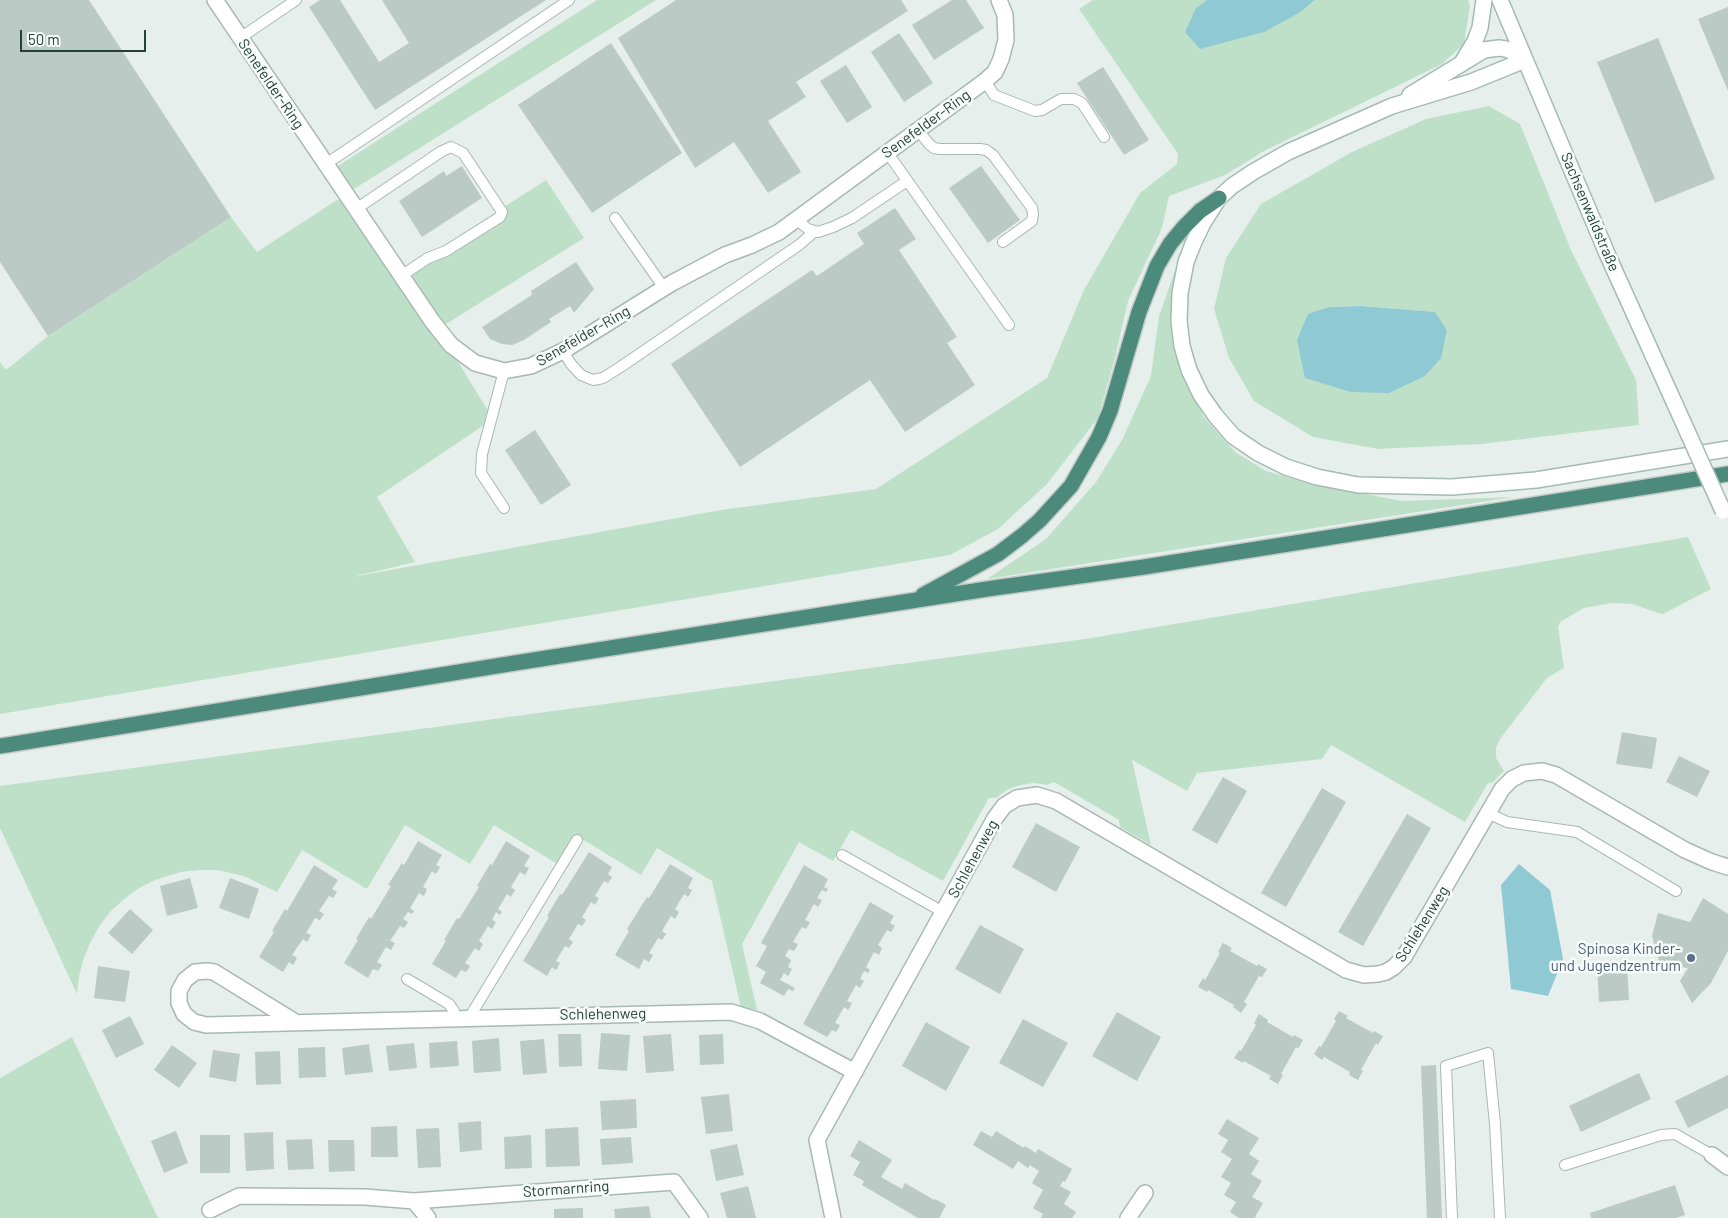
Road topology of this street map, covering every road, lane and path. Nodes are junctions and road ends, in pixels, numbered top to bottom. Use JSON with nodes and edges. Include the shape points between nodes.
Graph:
{"nodes":[{"id":1,"x":215,"y":0,"type":"edge"},
{"id":2,"x":296,"y":0,"type":"edge"},
{"id":3,"x":569,"y":0,"type":"edge"},
{"id":4,"x":1484,"y":0,"type":"edge"},
{"id":5,"x":1500,"y":0,"type":"edge"},
{"id":6,"x":1003,"y":2,"type":"edge"},
{"id":7,"x":240,"y":38,"type":"junction"},
{"id":8,"x":1525,"y":60,"type":"junction"},
{"id":9,"x":1462,"y":62,"type":"junction"},
{"id":10,"x":985,"y":81,"type":"junction"},
{"id":11,"x":1392,"y":106,"type":"junction"},
{"id":12,"x":918,"y":130,"type":"junction"},
{"id":13,"x":1104,"y":137,"type":"dead end"},
{"id":14,"x":887,"y":152,"type":"junction"},
{"id":15,"x":326,"y":164,"type":"junction"},
{"id":16,"x":907,"y":181,"type":"junction"},
{"id":17,"x":1219,"y":198,"type":"junction"},
{"id":18,"x":356,"y":209,"type":"junction"},
{"id":19,"x":615,"y":218,"type":"dead end"},
{"id":20,"x":796,"y":219,"type":"junction"},
{"id":21,"x":815,"y":231,"type":"junction"},
{"id":22,"x":1003,"y":242,"type":"dead end"},
{"id":23,"x":401,"y":276,"type":"junction"},
{"id":24,"x":664,"y":288,"type":"junction"},
{"id":25,"x":1008,"y":325,"type":"dead end"},
{"id":26,"x":563,"y":351,"type":"junction"},
{"id":27,"x":504,"y":371,"type":"junction"},
{"id":28,"x":1728,"y":449,"type":"edge"},
{"id":29,"x":1728,"y":474,"type":"edge"},
{"id":30,"x":504,"y":508,"type":"dead end"},
{"id":31,"x":1726,"y":516,"type":"edge"},
{"id":32,"x":913,"y":601,"type":"junction"},
{"id":33,"x":0,"y":746,"type":"edge"},
{"id":34,"x":1488,"y":813,"type":"junction"},
{"id":35,"x":577,"y":840,"type":"dead end"},
{"id":36,"x":842,"y":855,"type":"dead end"},
{"id":37,"x":1728,"y":867,"type":"edge"},
{"id":38,"x":1676,"y":891,"type":"dead end"},
{"id":39,"x":943,"y":912,"type":"junction"},
{"id":40,"x":407,"y":979,"type":"dead end"},
{"id":41,"x":462,"y":1018,"type":"junction"},
{"id":42,"x":295,"y":1022,"type":"junction"},
{"id":43,"x":855,"y":1072,"type":"junction"},
{"id":44,"x":1712,"y":1155,"type":"joint"},
{"id":45,"x":1565,"y":1165,"type":"dead end"},
{"id":46,"x":1728,"y":1167,"type":"edge"},
{"id":47,"x":1145,"y":1193,"type":"dead end"},
{"id":48,"x":414,"y":1202,"type":"junction"},
{"id":49,"x":210,"y":1210,"type":"dead end"},
{"id":50,"x":428,"y":1218,"type":"edge"},
{"id":51,"x":700,"y":1218,"type":"edge"},
{"id":52,"x":833,"y":1218,"type":"edge"},
{"id":53,"x":1128,"y":1218,"type":"edge"},
{"id":54,"x":1452,"y":1218,"type":"edge"},
{"id":55,"x":1500,"y":1218,"type":"edge"}],
"edges":[{"from":1,"to":7,"type":"street","name":"Senefelder-Ring"},
{"from":2,"to":7,"type":"lane"},
{"from":3,"to":15,"type":"lane"},
{"from":4,"to":9,"type":"street","via":[[1480,28]]},
{"from":5,"to":8,"type":"street","name":"Sachsenwaldstraße"},
{"from":6,"to":10,"type":"street","name":"Senefelder-Ring","via":[[1006,40],[1001,60]]},
{"from":7,"to":15,"type":"street","name":"Senefelder-Ring"},
{"from":8,"to":9,"type":"street","via":[[1499,48],[1484,50]]},
{"from":8,"to":11,"type":"street","via":[[1471,82]]},
{"from":8,"to":31,"type":"street","name":"Sachsenwaldstraße","bridge":true,"via":[[1608,256]]},
{"from":9,"to":11,"type":"street"},
{"from":10,"to":12,"type":"street","name":"Senefelder-Ring"},
{"from":10,"to":13,"type":"lane","via":[[994,95],[1035,111],[1061,99],[1074,99],[1082,103]]},
{"from":11,"to":17,"type":"street","via":[[1288,152],[1232,186]]},
{"from":12,"to":14,"type":"street","name":"Senefelder-Ring"},
{"from":12,"to":22,"type":"lane","via":[[934,148],[980,149],[993,155],[1032,208],[1033,214],[1032,221]]},
{"from":14,"to":16,"type":"lane"},
{"from":14,"to":20,"type":"street","name":"Senefelder-Ring"},
{"from":15,"to":18,"type":"street","name":"Senefelder-Ring"},
{"from":16,"to":21,"type":"lane","via":[[852,218]]},
{"from":16,"to":25,"type":"lane"},
{"from":17,"to":28,"type":"street","via":[[1202,223],[1186,262],[1178,321],[1182,346],[1188,370],[1201,395],[1233,436],[1286,467],[1358,485],[1452,487],[1536,480]]},
{"from":17,"to":32,"type":"highway","via":[[1184,227],[1157,266],[1138,312],[1103,428],[1071,486],[1040,520],[998,554]]},
{"from":18,"to":23,"type":"street","name":"Senefelder-Ring"},
{"from":18,"to":23,"type":"lane","via":[[451,147],[462,153],[502,212],[500,217]]},
{"from":19,"to":24,"type":"lane"},
{"from":20,"to":21,"type":"lane"},
{"from":20,"to":24,"type":"street","name":"Senefelder-Ring","via":[[779,232],[724,254]]},
{"from":21,"to":26,"type":"lane","via":[[603,378],[593,380],[582,375]]},
{"from":23,"to":27,"type":"street","name":"Senefelder-Ring","via":[[451,345],[475,363]]},
{"from":24,"to":26,"type":"street","name":"Senefelder-Ring"},
{"from":26,"to":27,"type":"street","name":"Senefelder-Ring","via":[[531,366]]},
{"from":27,"to":30,"type":"lane","via":[[482,454],[481,473]]},
{"from":29,"to":32,"type":"highway"},
{"from":32,"to":33,"type":"highway"},
{"from":34,"to":37,"type":"street","name":"Schlehenweg","via":[[1512,779],[1528,772],[1547,772],[1685,850]]},
{"from":34,"to":38,"type":"lane","via":[[1506,822],[1577,832]]},
{"from":34,"to":39,"type":"street","name":"Schlehenweg","via":[[1404,957],[1394,967],[1378,974],[1364,975],[1346,970],[1056,801],[1037,795],[1017,798],[1004,806]]},
{"from":35,"to":41,"type":"lane"},
{"from":36,"to":39,"type":"lane"},
{"from":39,"to":43,"type":"street","name":"Schlehenweg"},
{"from":40,"to":41,"type":"lane","via":[[449,1004]]},
{"from":41,"to":42,"type":"street","name":"Schlehenweg"},
{"from":41,"to":43,"type":"street","name":"Schlehenweg","via":[[731,1012],[760,1021]]},
{"from":42,"to":42,"type":"street","name":"Schlehenweg","via":[[200,1024],[188,1019],[180,1009],[179,991],[195,972],[214,972]]},
{"from":43,"to":52,"type":"street","via":[[817,1140]]},
{"from":44,"to":45,"type":"lane","via":[[1676,1134],[1661,1135]]},
{"from":44,"to":46,"type":"street"},
{"from":47,"to":53,"type":"street"},
{"from":48,"to":49,"type":"street","name":"Stormarnring","via":[[365,1197],[239,1196]]},
{"from":48,"to":50,"type":"street"},
{"from":48,"to":51,"type":"street","name":"Stormarnring","via":[[674,1182]]},
{"from":54,"to":55,"type":"lane","via":[[1446,1066],[1488,1053]]}]}
